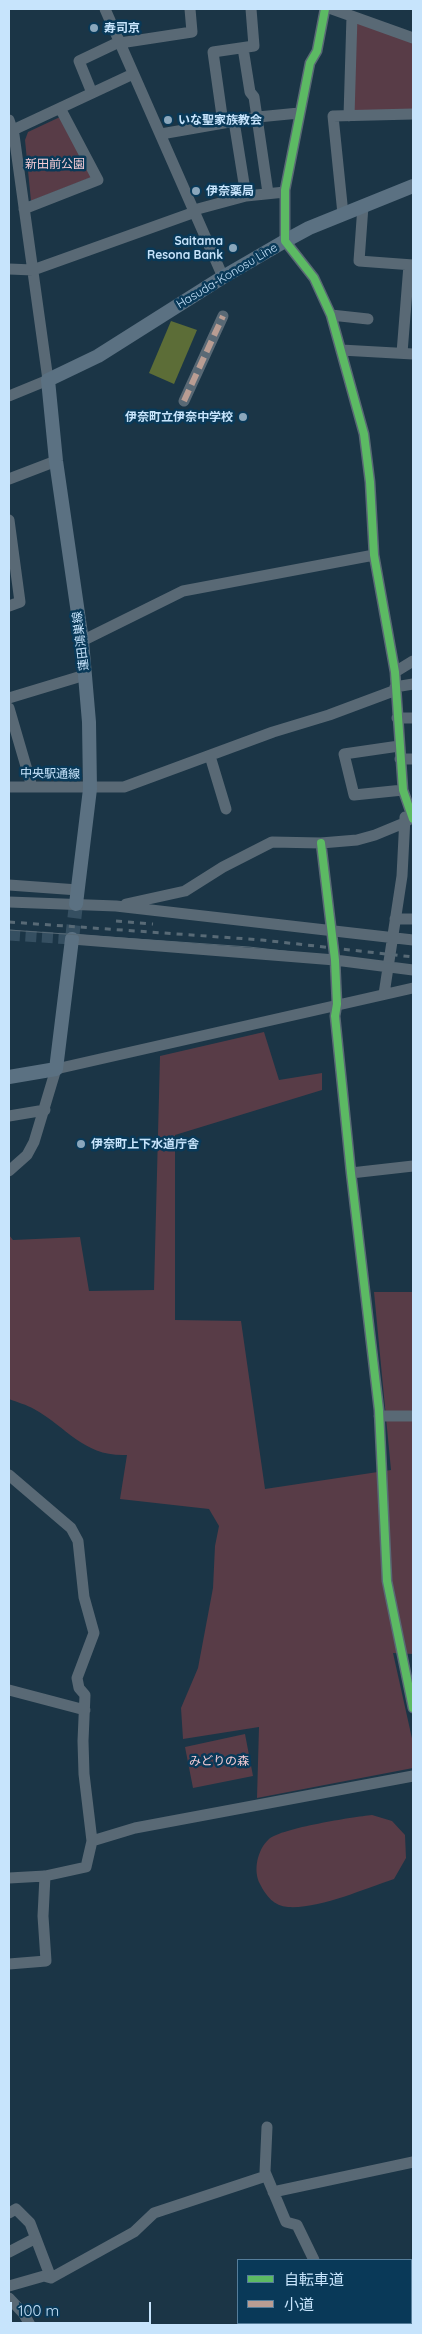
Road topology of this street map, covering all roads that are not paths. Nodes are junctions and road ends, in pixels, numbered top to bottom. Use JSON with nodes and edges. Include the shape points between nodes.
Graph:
{"nodes":[{"id":1,"x":105,"y":9,"type":"edge"},
{"id":2,"x":190,"y":9,"type":"edge"},
{"id":3,"x":251,"y":9,"type":"edge"},
{"id":4,"x":325,"y":9,"type":"edge"},
{"id":5,"x":332,"y":9,"type":"edge"},
{"id":6,"x":352,"y":16,"type":"junction"},
{"id":7,"x":413,"y":38,"type":"edge"},
{"id":8,"x":120,"y":42,"type":"junction"},
{"id":9,"x":243,"y":48,"type":"junction"},
{"id":10,"x":133,"y":74,"type":"junction"},
{"id":11,"x":92,"y":93,"type":"junction"},
{"id":12,"x":60,"y":108,"type":"junction"},
{"id":13,"x":299,"y":113,"type":"junction"},
{"id":14,"x":413,"y":114,"type":"edge"},
{"id":15,"x":349,"y":116,"type":"junction"},
{"id":16,"x":256,"y":117,"type":"junction"},
{"id":17,"x":228,"y":122,"type":"junction"},
{"id":18,"x":11,"y":125,"type":"edge"},
{"id":19,"x":162,"y":134,"type":"junction"},
{"id":20,"x":413,"y":186,"type":"edge"},
{"id":21,"x":285,"y":192,"type":"junction"},
{"id":22,"x":268,"y":193,"type":"junction"},
{"id":23,"x":246,"y":196,"type":"junction"},
{"id":24,"x":363,"y":206,"type":"junction"},
{"id":25,"x":24,"y":209,"type":"junction"},
{"id":26,"x":194,"y":211,"type":"junction"},
{"id":27,"x":343,"y":214,"type":"junction"},
{"id":28,"x":285,"y":241,"type":"junction"},
{"id":29,"x":411,"y":265,"type":"edge"},
{"id":30,"x":9,"y":269,"type":"edge"},
{"id":31,"x":33,"y":270,"type":"junction"},
{"id":32,"x":223,"y":277,"type":"junction"},
{"id":33,"x":331,"y":315,"type":"junction"},
{"id":34,"x":223,"y":316,"type":"dead end"},
{"id":35,"x":368,"y":319,"type":"dead end"},
{"id":36,"x":340,"y":350,"type":"junction"},
{"id":37,"x":408,"y":353,"type":"edge"},
{"id":38,"x":48,"y":380,"type":"junction"},
{"id":39,"x":9,"y":396,"type":"edge"},
{"id":40,"x":184,"y":401,"type":"dead end"},
{"id":41,"x":56,"y":461,"type":"junction"},
{"id":42,"x":9,"y":479,"type":"edge"},
{"id":43,"x":9,"y":520,"type":"edge"},
{"id":44,"x":374,"y":555,"type":"junction"},
{"id":45,"x":11,"y":560,"type":"edge"},
{"id":46,"x":9,"y":606,"type":"edge"},
{"id":47,"x":82,"y":641,"type":"junction"},
{"id":48,"x":413,"y":661,"type":"edge"},
{"id":49,"x":395,"y":672,"type":"junction"},
{"id":50,"x":85,"y":675,"type":"junction"},
{"id":51,"x":413,"y":684,"type":"edge"},
{"id":52,"x":395,"y":689,"type":"junction"},
{"id":53,"x":9,"y":698,"type":"edge"},
{"id":54,"x":9,"y":708,"type":"edge"},
{"id":55,"x":397,"y":718,"type":"junction"},
{"id":56,"x":413,"y":718,"type":"edge"},
{"id":57,"x":399,"y":746,"type":"junction"},
{"id":58,"x":210,"y":756,"type":"junction"},
{"id":59,"x":400,"y":759,"type":"junction"},
{"id":60,"x":413,"y":760,"type":"edge"},
{"id":61,"x":9,"y":787,"type":"edge"},
{"id":62,"x":32,"y":787,"type":"junction"},
{"id":63,"x":90,"y":788,"type":"junction"},
{"id":64,"x":403,"y":790,"type":"junction"},
{"id":65,"x":226,"y":810,"type":"dead end"},
{"id":66,"x":410,"y":819,"type":"edge"},
{"id":67,"x":322,"y":843,"type":"junction"},
{"id":68,"x":9,"y":885,"type":"edge"},
{"id":69,"x":77,"y":897,"type":"junction"},
{"id":70,"x":9,"y":902,"type":"edge"},
{"id":71,"x":116,"y":906,"type":"junction"},
{"id":72,"x":395,"y":918,"type":"junction"},
{"id":73,"x":413,"y":920,"type":"edge"},
{"id":74,"x":332,"y":931,"type":"junction"},
{"id":75,"x":392,"y":938,"type":"junction"},
{"id":76,"x":72,"y":939,"type":"joint"},
{"id":77,"x":413,"y":940,"type":"edge"},
{"id":78,"x":335,"y":960,"type":"junction"},
{"id":79,"x":388,"y":967,"type":"junction"},
{"id":80,"x":413,"y":970,"type":"edge"},
{"id":81,"x":413,"y":988,"type":"edge"},
{"id":82,"x":384,"y":994,"type":"junction"},
{"id":83,"x":337,"y":1004,"type":"junction"},
{"id":84,"x":56,"y":1068,"type":"junction"},
{"id":85,"x":9,"y":1077,"type":"edge"},
{"id":86,"x":45,"y":1110,"type":"junction"},
{"id":87,"x":9,"y":1116,"type":"edge"},
{"id":88,"x":413,"y":1166,"type":"edge"},
{"id":89,"x":9,"y":1171,"type":"edge"},
{"id":90,"x":350,"y":1173,"type":"junction"},
{"id":91,"x":379,"y":1416,"type":"junction"},
{"id":92,"x":413,"y":1416,"type":"edge"},
{"id":93,"x":9,"y":1476,"type":"edge"},
{"id":94,"x":9,"y":1690,"type":"edge"},
{"id":95,"x":413,"y":1708,"type":"edge"},
{"id":96,"x":85,"y":1710,"type":"junction"},
{"id":97,"x":413,"y":1776,"type":"edge"},
{"id":98,"x":92,"y":1841,"type":"junction"},
{"id":99,"x":45,"y":1876,"type":"junction"},
{"id":100,"x":9,"y":1878,"type":"edge"},
{"id":101,"x":9,"y":1964,"type":"edge"},
{"id":102,"x":267,"y":2127,"type":"dead end"},
{"id":103,"x":413,"y":2162,"type":"edge"},
{"id":104,"x":266,"y":2176,"type":"junction"},
{"id":105,"x":273,"y":2192,"type":"junction"},
{"id":106,"x":9,"y":2213,"type":"edge"},
{"id":107,"x":34,"y":2239,"type":"junction"},
{"id":108,"x":9,"y":2252,"type":"edge"},
{"id":109,"x":314,"y":2259,"type":"edge"},
{"id":110,"x":51,"y":2278,"type":"junction"},
{"id":111,"x":9,"y":2286,"type":"edge"},
{"id":112,"x":9,"y":2298,"type":"edge"},
{"id":113,"x":30,"y":2325,"type":"edge"}],
"edges":[{"from":1,"to":8,"type":"street"},
{"from":2,"to":8,"type":"street","via":[[192,32]]},
{"from":3,"to":9,"type":"street","via":[[254,46]]},
{"from":4,"to":13,"type":"street"},
{"from":5,"to":6,"type":"street"},
{"from":6,"to":7,"type":"street"},
{"from":6,"to":15,"type":"street"},
{"from":8,"to":10,"type":"street"},
{"from":8,"to":11,"type":"street","via":[[78,61]]},
{"from":9,"to":16,"type":"street"},
{"from":9,"to":17,"type":"street","via":[[213,52]]},
{"from":10,"to":11,"type":"street"},
{"from":10,"to":19,"type":"street"},
{"from":11,"to":12,"type":"street"},
{"from":12,"to":18,"type":"street"},
{"from":12,"to":25,"type":"street","via":[[98,180]]},
{"from":13,"to":16,"type":"street"},
{"from":13,"to":21,"type":"street"},
{"from":14,"to":15,"type":"street"},
{"from":15,"to":27,"type":"street","via":[[333,116]]},
{"from":16,"to":17,"type":"street"},
{"from":16,"to":22,"type":"street"},
{"from":17,"to":19,"type":"street"},
{"from":17,"to":23,"type":"street"},
{"from":18,"to":25,"type":"street"},
{"from":19,"to":26,"type":"street"},
{"from":20,"to":24,"type":"main road","name":"Hasuda-Konosu Line"},
{"from":21,"to":22,"type":"street"},
{"from":21,"to":28,"type":"street"},
{"from":22,"to":23,"type":"street"},
{"from":23,"to":26,"type":"street"},
{"from":24,"to":27,"type":"main road","name":"Hasuda-Konosu Line"},
{"from":24,"to":29,"type":"street","via":[[358,261]]},
{"from":25,"to":31,"type":"street"},
{"from":26,"to":31,"type":"street"},
{"from":26,"to":32,"type":"street"},
{"from":27,"to":28,"type":"main road","name":"Hasuda-Konosu Line"},
{"from":28,"to":32,"type":"main road","name":"Hasuda-Konosu Line"},
{"from":28,"to":33,"type":"street","via":[[314,278]]},
{"from":29,"to":37,"type":"street"},
{"from":30,"to":31,"type":"street"},
{"from":31,"to":38,"type":"street"},
{"from":32,"to":38,"type":"main road","name":"Hasuda-Konosu Line","via":[[119,343]]},
{"from":33,"to":35,"type":"street"},
{"from":33,"to":36,"type":"street"},
{"from":34,"to":40,"type":"street"},
{"from":36,"to":37,"type":"street"},
{"from":36,"to":44,"type":"street","via":[[364,434]]},
{"from":38,"to":39,"type":"street"},
{"from":38,"to":41,"type":"main road","name":"蓮田鴻巣線"},
{"from":41,"to":42,"type":"street"},
{"from":41,"to":47,"type":"main road","name":"蓮田鴻巣線"},
{"from":43,"to":45,"type":"street"},
{"from":44,"to":47,"type":"street","via":[[183,591]]},
{"from":44,"to":49,"type":"street"},
{"from":45,"to":46,"type":"street","via":[[20,602]]},
{"from":47,"to":50,"type":"main road","name":"蓮田鴻巣線"},
{"from":48,"to":49,"type":"street"},
{"from":49,"to":52,"type":"street"},
{"from":50,"to":53,"type":"street"},
{"from":50,"to":63,"type":"main road","name":"蓮田鴻巣線"},
{"from":51,"to":52,"type":"street","name":"中央駅通線"},
{"from":52,"to":55,"type":"street"},
{"from":52,"to":58,"type":"street","name":"中央駅通線"},
{"from":54,"to":62,"type":"street"},
{"from":55,"to":56,"type":"street"},
{"from":55,"to":57,"type":"street"},
{"from":57,"to":59,"type":"street"},
{"from":57,"to":64,"type":"street","via":[[344,754],[354,795]]},
{"from":58,"to":63,"type":"street","name":"中央駅通線","via":[[124,787]]},
{"from":58,"to":65,"type":"street"},
{"from":59,"to":60,"type":"street"},
{"from":59,"to":64,"type":"street"},
{"from":61,"to":62,"type":"street","name":"中央駅通線"},
{"from":62,"to":63,"type":"street","name":"中央駅通線"},
{"from":63,"to":69,"type":"main road","name":"蓮田鴻巣線"},
{"from":64,"to":66,"type":"street"},
{"from":66,"to":67,"type":"street","via":[[357,840]]},
{"from":66,"to":72,"type":"street"},
{"from":67,"to":71,"type":"street","via":[[272,842],[185,891]]},
{"from":67,"to":74,"type":"street"},
{"from":68,"to":69,"type":"street"},
{"from":69,"to":70,"type":"street"},
{"from":69,"to":71,"type":"street"},
{"from":71,"to":74,"type":"street"},
{"from":72,"to":73,"type":"street"},
{"from":72,"to":75,"type":"street"},
{"from":74,"to":75,"type":"street"},
{"from":74,"to":78,"type":"street"},
{"from":75,"to":77,"type":"street"},
{"from":75,"to":79,"type":"street"},
{"from":76,"to":78,"type":"street"},
{"from":76,"to":84,"type":"main road"},
{"from":78,"to":79,"type":"street"},
{"from":78,"to":83,"type":"street"},
{"from":79,"to":80,"type":"street"},
{"from":79,"to":82,"type":"street"},
{"from":81,"to":82,"type":"street"},
{"from":82,"to":83,"type":"street"},
{"from":83,"to":84,"type":"street"},
{"from":83,"to":90,"type":"street","via":[[335,1016]]},
{"from":84,"to":85,"type":"main road"},
{"from":84,"to":86,"type":"street"},
{"from":86,"to":87,"type":"street"},
{"from":86,"to":89,"type":"street","via":[[27,1155]]},
{"from":88,"to":90,"type":"street"},
{"from":90,"to":91,"type":"street"},
{"from":91,"to":92,"type":"street"},
{"from":91,"to":95,"type":"street","via":[[386,1581]]},
{"from":93,"to":96,"type":"street","via":[[71,1528],[78,1541],[84,1597],[94,1633],[77,1678],[79,1688],[86,1695]]},
{"from":94,"to":96,"type":"street"},
{"from":96,"to":98,"type":"street","via":[[84,1774]]},
{"from":97,"to":98,"type":"street","via":[[135,1828]]},
{"from":98,"to":99,"type":"street","via":[[86,1867]]},
{"from":99,"to":100,"type":"street"},
{"from":99,"to":101,"type":"street","via":[[46,1961]]},
{"from":102,"to":104,"type":"street"},
{"from":103,"to":105,"type":"street"},
{"from":104,"to":105,"type":"street"},
{"from":104,"to":110,"type":"street","via":[[154,2213],[134,2232]]},
{"from":105,"to":109,"type":"street","via":[[286,2222],[297,2225]]},
{"from":106,"to":107,"type":"street","via":[[16,2209],[30,2223]]},
{"from":107,"to":108,"type":"street"},
{"from":107,"to":110,"type":"street"},
{"from":110,"to":111,"type":"street","via":[[44,2276]]},
{"from":112,"to":113,"type":"street"}]}
